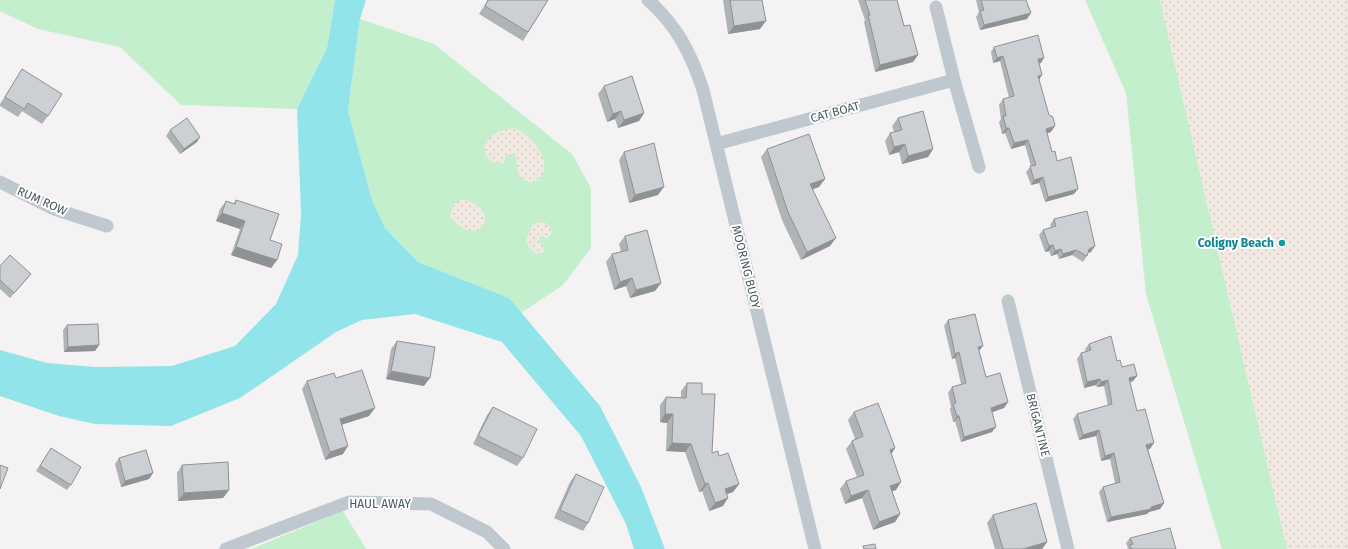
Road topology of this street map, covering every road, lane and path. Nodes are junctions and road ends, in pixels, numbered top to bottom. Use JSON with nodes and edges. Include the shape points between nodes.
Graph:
{"nodes":[{"id":1,"x":648,"y":0,"type":"edge"},
{"id":2,"x":936,"y":7,"type":"dead end"},
{"id":3,"x":954,"y":80,"type":"junction"},
{"id":4,"x":716,"y":144,"type":"junction"},
{"id":5,"x":979,"y":167,"type":"dead end"},
{"id":6,"x":0,"y":182,"type":"edge"},
{"id":7,"x":107,"y":226,"type":"dead end"},
{"id":8,"x":1008,"y":301,"type":"dead end"},
{"id":9,"x":226,"y":549,"type":"edge"},
{"id":10,"x":504,"y":549,"type":"edge"},
{"id":11,"x":815,"y":549,"type":"edge"},
{"id":12,"x":1068,"y":549,"type":"edge"}],
"edges":[{"from":1,"to":4,"type":"street","name":"MOORING BUOY","via":[[685,43],[703,90]]},
{"from":2,"to":3,"type":"street"},
{"from":3,"to":4,"type":"street","name":"CAT BOAT"},
{"from":3,"to":5,"type":"street"},
{"from":4,"to":11,"type":"street","name":"MOORING BUOY"},
{"from":6,"to":7,"type":"street","name":"RUM ROW","via":[[54,209]]},
{"from":8,"to":12,"type":"street","name":"BRIGANTINE"},
{"from":9,"to":10,"type":"street","name":"HAUL AWAY","via":[[349,502],[431,504],[487,532]]}]}
